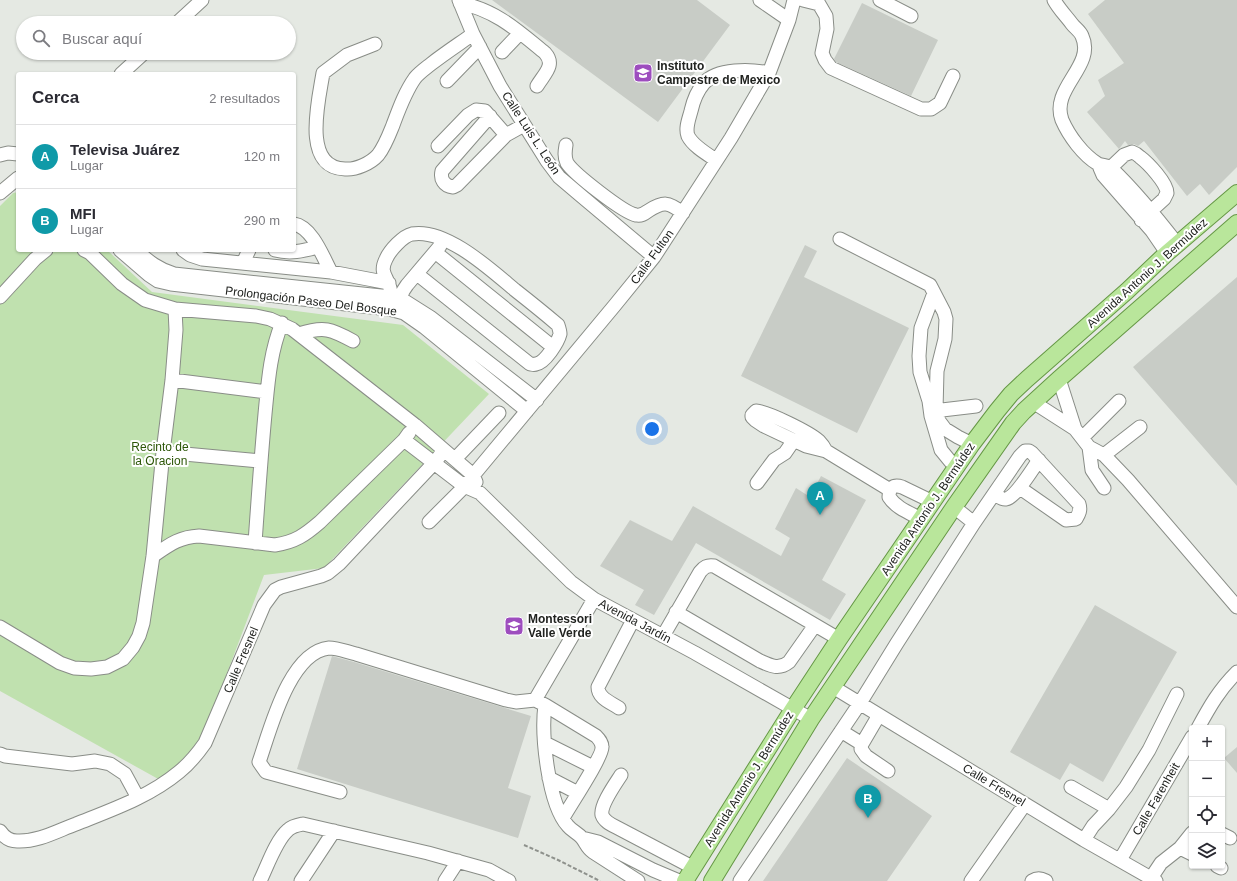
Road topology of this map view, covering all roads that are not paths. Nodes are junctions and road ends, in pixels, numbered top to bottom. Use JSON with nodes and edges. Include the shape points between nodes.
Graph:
{"nodes":[{"id":1,"x":202,"y":0,"type":"edge"},
{"id":2,"x":760,"y":0,"type":"edge"},
{"id":3,"x":794,"y":0,"type":"edge"},
{"id":4,"x":803,"y":0,"type":"edge"},
{"id":5,"x":880,"y":0,"type":"edge"},
{"id":6,"x":1054,"y":0,"type":"edge"},
{"id":7,"x":460,"y":2,"type":"edge"},
{"id":8,"x":185,"y":16,"type":"edge"},
{"id":9,"x":911,"y":16,"type":"dead end"},
{"id":10,"x":789,"y":20,"type":"junction"},
{"id":11,"x":520,"y":33,"type":"junction"},
{"id":12,"x":473,"y":34,"type":"junction"},
{"id":13,"x":375,"y":44,"type":"dead end"},
{"id":14,"x":480,"y":47,"type":"junction"},
{"id":15,"x":502,"y":52,"type":"dead end"},
{"id":16,"x":136,"y":60,"type":"edge"},
{"id":17,"x":123,"y":72,"type":"edge"},
{"id":18,"x":769,"y":73,"type":"junction"},
{"id":19,"x":953,"y":76,"type":"dead end"},
{"id":20,"x":447,"y":81,"type":"dead end"},
{"id":21,"x":536,"y":86,"type":"dead end"},
{"id":22,"x":490,"y":116,"type":"junction"},
{"id":23,"x":524,"y":125,"type":"junction"},
{"id":24,"x":506,"y":135,"type":"junction"},
{"id":25,"x":566,"y":145,"type":"dead end"},
{"id":26,"x":438,"y":146,"type":"dead end"},
{"id":27,"x":16,"y":154,"type":"edge"},
{"id":28,"x":0,"y":155,"type":"edge"},
{"id":29,"x":716,"y":160,"type":"junction"},
{"id":30,"x":1104,"y":169,"type":"junction"},
{"id":31,"x":1237,"y":193,"type":"edge"},
{"id":32,"x":683,"y":213,"type":"junction"},
{"id":33,"x":1146,"y":215,"type":"junction"},
{"id":34,"x":1237,"y":223,"type":"edge"},
{"id":35,"x":296,"y":224,"type":"edge"},
{"id":36,"x":840,"y":239,"type":"dead end"},
{"id":37,"x":446,"y":241,"type":"junction"},
{"id":38,"x":318,"y":247,"type":"junction"},
{"id":39,"x":1173,"y":249,"type":"junction"},
{"id":40,"x":44,"y":252,"type":"edge"},
{"id":41,"x":88,"y":252,"type":"edge"},
{"id":42,"x":122,"y":252,"type":"edge"},
{"id":43,"x":138,"y":252,"type":"edge"},
{"id":44,"x":186,"y":252,"type":"edge"},
{"id":45,"x":248,"y":252,"type":"edge"},
{"id":46,"x":283,"y":252,"type":"edge"},
{"id":47,"x":294,"y":252,"type":"edge"},
{"id":48,"x":296,"y":252,"type":"edge"},
{"id":49,"x":435,"y":252,"type":"junction"},
{"id":50,"x":654,"y":257,"type":"junction"},
{"id":51,"x":243,"y":263,"type":"junction"},
{"id":52,"x":331,"y":272,"type":"junction"},
{"id":53,"x":417,"y":274,"type":"junction"},
{"id":54,"x":160,"y":276,"type":"junction"},
{"id":55,"x":389,"y":283,"type":"junction"},
{"id":56,"x":934,"y":293,"type":"junction"},
{"id":57,"x":0,"y":297,"type":"edge"},
{"id":58,"x":394,"y":304,"type":"junction"},
{"id":59,"x":175,"y":308,"type":"junction"},
{"id":60,"x":1129,"y":317,"type":"junction"},
{"id":61,"x":282,"y":324,"type":"junction"},
{"id":62,"x":299,"y":334,"type":"junction"},
{"id":63,"x":353,"y":341,"type":"dead end"},
{"id":64,"x":553,"y":347,"type":"junction"},
{"id":65,"x":1059,"y":379,"type":"junction"},
{"id":66,"x":172,"y":380,"type":"junction"},
{"id":67,"x":267,"y":392,"type":"junction"},
{"id":68,"x":537,"y":400,"type":"junction"},
{"id":69,"x":1119,"y":401,"type":"dead end"},
{"id":70,"x":1033,"y":402,"type":"junction"},
{"id":71,"x":976,"y":406,"type":"dead end"},
{"id":72,"x":933,"y":409,"type":"junction"},
{"id":73,"x":527,"y":411,"type":"junction"},
{"id":74,"x":498,"y":413,"type":"dead end"},
{"id":75,"x":415,"y":425,"type":"junction"},
{"id":76,"x":1140,"y":427,"type":"dead end"},
{"id":77,"x":1082,"y":438,"type":"junction"},
{"id":78,"x":404,"y":440,"type":"junction"},
{"id":79,"x":794,"y":440,"type":"junction"},
{"id":80,"x":972,"y":444,"type":"junction"},
{"id":81,"x":444,"y":450,"type":"junction"},
{"id":82,"x":826,"y":451,"type":"junction"},
{"id":83,"x":164,"y":452,"type":"junction"},
{"id":84,"x":1104,"y":455,"type":"junction"},
{"id":85,"x":455,"y":459,"type":"junction"},
{"id":86,"x":1039,"y":460,"type":"junction"},
{"id":87,"x":260,"y":461,"type":"junction"},
{"id":88,"x":435,"y":462,"type":"junction"},
{"id":89,"x":957,"y":466,"type":"junction"},
{"id":90,"x":473,"y":475,"type":"junction"},
{"id":91,"x":757,"y":483,"type":"dead end"},
{"id":92,"x":464,"y":486,"type":"junction"},
{"id":93,"x":1020,"y":488,"type":"junction"},
{"id":94,"x":1104,"y":488,"type":"dead end"},
{"id":95,"x":890,"y":490,"type":"junction"},
{"id":96,"x":480,"y":493,"type":"junction"},
{"id":97,"x":994,"y":494,"type":"junction"},
{"id":98,"x":933,"y":502,"type":"junction"},
{"id":99,"x":954,"y":507,"type":"junction"},
{"id":100,"x":921,"y":519,"type":"junction"},
{"id":101,"x":429,"y":522,"type":"dead end"},
{"id":102,"x":974,"y":523,"type":"junction"},
{"id":103,"x":255,"y":543,"type":"junction"},
{"id":104,"x":903,"y":545,"type":"junction"},
{"id":105,"x":153,"y":556,"type":"junction"},
{"id":106,"x":918,"y":560,"type":"junction"},
{"id":107,"x":594,"y":599,"type":"junction"},
{"id":108,"x":887,"y":606,"type":"junction"},
{"id":109,"x":1237,"y":607,"type":"edge"},
{"id":110,"x":676,"y":612,"type":"junction"},
{"id":111,"x":633,"y":620,"type":"junction"},
{"id":112,"x":815,"y":625,"type":"junction"},
{"id":113,"x":0,"y":627,"type":"edge"},
{"id":114,"x":663,"y":636,"type":"junction"},
{"id":115,"x":839,"y":639,"type":"junction"},
{"id":116,"x":1237,"y":672,"type":"edge"},
{"id":117,"x":833,"y":687,"type":"junction"},
{"id":118,"x":1177,"y":694,"type":"dead end"},
{"id":119,"x":540,"y":702,"type":"junction"},
{"id":120,"x":860,"y":703,"type":"junction"},
{"id":121,"x":619,"y":708,"type":"dead end"},
{"id":122,"x":793,"y":709,"type":"junction"},
{"id":123,"x":879,"y":715,"type":"junction"},
{"id":124,"x":812,"y":720,"type":"junction"},
{"id":125,"x":1200,"y":725,"type":"edge"},
{"id":126,"x":841,"y":731,"type":"junction"},
{"id":127,"x":1189,"y":742,"type":"edge"},
{"id":128,"x":545,"y":743,"type":"junction"},
{"id":129,"x":862,"y":744,"type":"junction"},
{"id":130,"x":0,"y":754,"type":"edge"},
{"id":131,"x":593,"y":768,"type":"junction"},
{"id":132,"x":888,"y":771,"type":"dead end"},
{"id":133,"x":621,"y":775,"type":"dead end"},
{"id":134,"x":549,"y":778,"type":"junction"},
{"id":135,"x":1071,"y":787,"type":"dead end"},
{"id":136,"x":340,"y":792,"type":"dead end"},
{"id":137,"x":578,"y":793,"type":"junction"},
{"id":138,"x":138,"y":798,"type":"junction"},
{"id":139,"x":1024,"y":804,"type":"junction"},
{"id":140,"x":1108,"y":809,"type":"junction"},
{"id":141,"x":563,"y":818,"type":"junction"},
{"id":142,"x":0,"y":831,"type":"edge"},
{"id":143,"x":334,"y":831,"type":"junction"},
{"id":144,"x":1189,"y":837,"type":"edge"},
{"id":145,"x":582,"y":838,"type":"junction"},
{"id":146,"x":1084,"y":840,"type":"junction"},
{"id":147,"x":1180,"y":848,"type":"junction"},
{"id":148,"x":1189,"y":852,"type":"edge"},
{"id":149,"x":1120,"y":860,"type":"junction"},
{"id":150,"x":458,"y":861,"type":"junction"},
{"id":151,"x":690,"y":874,"type":"edge"},
{"id":152,"x":1153,"y":879,"type":"edge"},
{"id":153,"x":260,"y":881,"type":"edge"},
{"id":154,"x":301,"y":881,"type":"edge"},
{"id":155,"x":445,"y":881,"type":"edge"},
{"id":156,"x":509,"y":881,"type":"edge"},
{"id":157,"x":638,"y":881,"type":"edge"},
{"id":158,"x":679,"y":881,"type":"edge"},
{"id":159,"x":712,"y":881,"type":"edge"},
{"id":160,"x":740,"y":881,"type":"edge"},
{"id":161,"x":971,"y":881,"type":"edge"},
{"id":162,"x":1032,"y":881,"type":"edge"},
{"id":163,"x":1046,"y":881,"type":"edge"}],
"edges":[{"from":1,"to":8,"type":"street"},
{"from":2,"to":10,"type":"street"},
{"from":3,"to":10,"type":"street","name":"Calle Fulton"},
{"from":4,"to":19,"type":"street","via":[[818,4],[826,16],[827,29],[822,52],[831,68],[921,109],[931,109],[940,103]]},
{"from":5,"to":9,"type":"street"},
{"from":6,"to":30,"type":"street","via":[[1081,35],[1085,52],[1062,96],[1060,114],[1075,143]]},
{"from":7,"to":11,"type":"street","via":[[488,12]]},
{"from":7,"to":12,"type":"street","name":"Calle Luis L. León"},
{"from":10,"to":18,"type":"street","name":"Calle Fulton"},
{"from":11,"to":15,"type":"street"},
{"from":11,"to":21,"type":"street","via":[[550,60],[547,70]]},
{"from":12,"to":13,"type":"street","via":[[416,77],[377,156],[356,168],[340,169],[325,161],[317,140],[316,125],[323,72],[347,55]]},
{"from":12,"to":14,"type":"street","name":"Calle Luis L. León"},
{"from":14,"to":20,"type":"street"},
{"from":14,"to":23,"type":"street","name":"Calle Luis L. León"},
{"from":16,"to":17,"type":"street"},
{"from":18,"to":29,"type":"street","name":"Calle Fulton"},
{"from":18,"to":29,"type":"street","via":[[758,70],[721,73],[704,82],[699,90],[689,117],[688,134],[692,141]]},
{"from":22,"to":24,"type":"street"},
{"from":22,"to":24,"type":"street","via":[[446,166],[441,174],[442,181],[449,187],[457,185]]},
{"from":22,"to":26,"type":"street","via":[[480,110],[468,114]]},
{"from":23,"to":24,"type":"street"},
{"from":23,"to":50,"type":"street","name":"Calle Luis L. León","via":[[559,176]]},
{"from":25,"to":32,"type":"street","via":[[565,157],[572,168],[590,185],[625,210],[637,216],[657,205],[667,204]]},
{"from":27,"to":28,"type":"street"},
{"from":29,"to":32,"type":"street","name":"Calle Fulton"},
{"from":30,"to":33,"type":"street"},
{"from":30,"to":33,"type":"street","via":[[1132,152],[1140,156],[1155,172],[1167,192],[1164,199]]},
{"from":31,"to":39,"type":"main road","name":"Avenida Antonio J. Bermúdez"},
{"from":32,"to":50,"type":"street","name":"Calle Fulton"},
{"from":33,"to":39,"type":"street"},
{"from":34,"to":60,"type":"main road","name":"Avenida Antonio J. Bermúdez"},
{"from":35,"to":38,"type":"street","via":[[305,229]]},
{"from":36,"to":56,"type":"street","via":[[930,285]]},
{"from":37,"to":49,"type":"street"},
{"from":37,"to":55,"type":"street","via":[[417,234],[402,240],[386,258],[383,272]]},
{"from":37,"to":64,"type":"street","via":[[479,260],[558,325],[560,336]]},
{"from":38,"to":48,"type":"street"},
{"from":38,"to":52,"type":"street"},
{"from":39,"to":60,"type":"main road","via":[[1179,254],[1176,261],[1136,297]]},
{"from":39,"to":80,"type":"main road","name":"Avenida Antonio J. Bermúdez","via":[[1011,394]]},
{"from":40,"to":57,"type":"street"},
{"from":41,"to":59,"type":"street","via":[[136,295]]},
{"from":42,"to":54,"type":"street","name":"Prolongación Paseo Del Bosque","via":[[149,275]]},
{"from":43,"to":54,"type":"street","name":"Prolongación Paseo Del Bosque"},
{"from":44,"to":51,"type":"street","via":[[202,259]]},
{"from":45,"to":51,"type":"street"},
{"from":46,"to":47,"type":"street"},
{"from":49,"to":53,"type":"street"},
{"from":49,"to":64,"type":"street"},
{"from":50,"to":68,"type":"street","name":"Calle Fulton"},
{"from":51,"to":52,"type":"street"},
{"from":52,"to":55,"type":"street"},
{"from":53,"to":58,"type":"street","via":[[406,285]]},
{"from":53,"to":64,"type":"street","via":[[530,364],[542,362]]},
{"from":54,"to":58,"type":"street","name":"Prolongación Paseo Del Bosque","via":[[171,284],[193,287]]},
{"from":55,"to":58,"type":"street"},
{"from":56,"to":72,"type":"street","via":[[946,319]]},
{"from":56,"to":72,"type":"street","via":[[922,328],[919,356],[920,372]]},
{"from":58,"to":68,"type":"street","name":"Prolongación Paseo Del Bosque","via":[[430,316]]},
{"from":58,"to":73,"type":"street","name":"Prolongación Paseo Del Bosque"},
{"from":59,"to":61,"type":"street","via":[[256,316]]},
{"from":59,"to":66,"type":"street"},
{"from":60,"to":65,"type":"main road","name":"Avenida Antonio J. Bermúdez"},
{"from":61,"to":62,"type":"street"},
{"from":61,"to":67,"type":"street","via":[[274,343]]},
{"from":62,"to":63,"type":"street","via":[[321,328],[337,332]]},
{"from":62,"to":75,"type":"street"},
{"from":65,"to":70,"type":"main road","name":"Avenida Antonio J. Bermúdez"},
{"from":65,"to":77,"type":"street"},
{"from":66,"to":67,"type":"street"},
{"from":66,"to":83,"type":"street"},
{"from":67,"to":87,"type":"street"},
{"from":68,"to":73,"type":"street","name":"Calle Fulton"},
{"from":69,"to":77,"type":"street"},
{"from":70,"to":77,"type":"street"},
{"from":70,"to":99,"type":"main road","name":"Avenida Antonio J. Bermúdez","via":[[1004,434]]},
{"from":71,"to":72,"type":"street"},
{"from":72,"to":80,"type":"street","via":[[945,429]]},
{"from":72,"to":89,"type":"street","via":[[936,435],[941,450]]},
{"from":73,"to":90,"type":"street","name":"Calle Fulton"},
{"from":74,"to":85,"type":"street"},
{"from":75,"to":78,"type":"street"},
{"from":75,"to":81,"type":"street"},
{"from":76,"to":84,"type":"street"},
{"from":77,"to":84,"type":"street"},
{"from":77,"to":94,"type":"street","via":[[1092,470]]},
{"from":78,"to":88,"type":"street"},
{"from":78,"to":103,"type":"street","via":[[310,531],[287,543]]},
{"from":79,"to":82,"type":"street"},
{"from":79,"to":82,"type":"street","via":[[755,420],[752,417],[753,412],[768,414],[812,436]]},
{"from":79,"to":91,"type":"street","via":[[785,453],[774,460]]},
{"from":80,"to":89,"type":"main road","name":"Avenida Antonio J. Bermúdez"},
{"from":81,"to":85,"type":"street"},
{"from":81,"to":88,"type":"street","name":"Calle Fresnel"},
{"from":82,"to":95,"type":"street"},
{"from":83,"to":87,"type":"street"},
{"from":83,"to":105,"type":"street"},
{"from":84,"to":109,"type":"street"},
{"from":85,"to":90,"type":"street"},
{"from":86,"to":93,"type":"street"},
{"from":86,"to":93,"type":"street","via":[[1079,504],[1080,511],[1076,519],[1061,518]]},
{"from":86,"to":97,"type":"street","via":[[1029,451],[1022,453]]},
{"from":87,"to":103,"type":"street"},
{"from":88,"to":92,"type":"street"},
{"from":88,"to":138,"type":"street","name":"Calle Fresnel","via":[[328,573],[274,590],[264,605],[201,749],[180,772]]},
{"from":89,"to":98,"type":"main road","name":"Avenida Antonio J. Bermúdez"},
{"from":90,"to":92,"type":"street","name":"Calle Fulton"},
{"from":90,"to":96,"type":"street","name":"Avenida Jardín"},
{"from":92,"to":96,"type":"street","name":"Avenida Jardín"},
{"from":92,"to":101,"type":"street","name":"Calle Fulton"},
{"from":93,"to":97,"type":"street","via":[[1006,499]]},
{"from":95,"to":98,"type":"street","via":[[898,485]]},
{"from":95,"to":100,"type":"street","via":[[888,497],[896,505]]},
{"from":96,"to":107,"type":"street","name":"Avenida Jardín","via":[[571,582]]},
{"from":97,"to":102,"type":"street"},
{"from":98,"to":100,"type":"main road","name":"Avenida Antonio J. Bermúdez"},
{"from":98,"to":106,"type":"main road","via":[[934,512],[919,543]]},
{"from":99,"to":102,"type":"street"},
{"from":99,"to":106,"type":"main road","name":"Avenida Antonio J. Bermúdez"},
{"from":100,"to":104,"type":"main road","name":"Avenida Antonio J. Bermúdez"},
{"from":102,"to":120,"type":"street"},
{"from":103,"to":105,"type":"street","via":[[189,537],[179,540]]},
{"from":104,"to":108,"type":"main road","via":[[901,560],[881,591]]},
{"from":104,"to":115,"type":"main road","name":"Avenida Antonio J. Bermúdez"},
{"from":105,"to":113,"type":"street","via":[[139,636],[123,659],[107,667],[74,668]]},
{"from":106,"to":108,"type":"main road","name":"Avenida Antonio J. Bermúdez"},
{"from":107,"to":111,"type":"street","name":"Avenida Jardín"},
{"from":107,"to":119,"type":"street"},
{"from":108,"to":117,"type":"main road","name":"Avenida Antonio J. Bermúdez"},
{"from":110,"to":112,"type":"street","via":[[760,661],[777,667],[789,662]]},
{"from":110,"to":112,"type":"street","via":[[700,572],[708,565],[714,566]]},
{"from":110,"to":114,"type":"street"},
{"from":111,"to":114,"type":"street","name":"Avenida Jardín"},
{"from":111,"to":121,"type":"street","via":[[598,687],[602,698]]},
{"from":112,"to":115,"type":"street"},
{"from":114,"to":122,"type":"street","name":"Avenida Jardín"},
{"from":115,"to":122,"type":"main road","name":"Avenida Antonio J. Bermúdez"},
{"from":116,"to":125,"type":"street","via":[[1217,695]]},
{"from":117,"to":120,"type":"street","name":"Calle Fresnel"},
{"from":117,"to":124,"type":"main road","name":"Avenida Antonio J. Bermúdez"},
{"from":118,"to":140,"type":"street","via":[[1149,750],[1126,787]]},
{"from":119,"to":128,"type":"street","via":[[544,718]]},
{"from":119,"to":131,"type":"street","via":[[600,740],[601,752]]},
{"from":119,"to":136,"type":"street","via":[[506,700],[338,649],[328,648],[319,651],[294,672],[278,706],[259,762],[266,772]]},
{"from":120,"to":123,"type":"street","name":"Calle Fresnel"},
{"from":120,"to":126,"type":"street"},
{"from":122,"to":124,"type":"street","name":"Avenida Jardín"},
{"from":122,"to":151,"type":"main road","name":"Avenida Antonio J. Bermúdez"},
{"from":123,"to":129,"type":"street"},
{"from":123,"to":139,"type":"street","name":"Calle Fresnel"},
{"from":124,"to":159,"type":"main road","name":"Avenida Antonio J. Bermúdez"},
{"from":126,"to":129,"type":"street"},
{"from":126,"to":160,"type":"street"},
{"from":127,"to":149,"type":"street","name":"Calle Farenheit"},
{"from":128,"to":131,"type":"street"},
{"from":128,"to":134,"type":"street"},
{"from":129,"to":132,"type":"street","via":[[861,749],[866,756]]},
{"from":130,"to":138,"type":"street","via":[[72,764],[95,761],[110,764],[125,774]]},
{"from":131,"to":137,"type":"street"},
{"from":133,"to":151,"type":"street","via":[[604,806],[602,815],[608,823]]},
{"from":134,"to":137,"type":"street"},
{"from":134,"to":141,"type":"street","via":[[552,794]]},
{"from":135,"to":140,"type":"street"},
{"from":137,"to":141,"type":"street"},
{"from":138,"to":142,"type":"street","name":"Calle Fresnel","via":[[37,839],[16,841],[4,837]]},
{"from":139,"to":146,"type":"street","name":"Calle Fresnel"},
{"from":139,"to":161,"type":"street"},
{"from":140,"to":146,"type":"street"},
{"from":141,"to":145,"type":"street"},
{"from":143,"to":150,"type":"street"},
{"from":143,"to":153,"type":"street","via":[[303,824],[288,830],[280,840]]},
{"from":143,"to":154,"type":"street"},
{"from":144,"to":147,"type":"street"},
{"from":145,"to":157,"type":"street","via":[[593,852]]},
{"from":145,"to":158,"type":"street","via":[[598,842]]},
{"from":146,"to":149,"type":"street","name":"Calle Fresnel"},
{"from":147,"to":148,"type":"street"},
{"from":147,"to":152,"type":"street","via":[[1161,863]]},
{"from":149,"to":152,"type":"street","name":"Calle Fresnel"},
{"from":150,"to":155,"type":"street"},
{"from":150,"to":156,"type":"street","via":[[489,870]]},
{"from":162,"to":163,"type":"street","via":[[1039,878]]}]}
